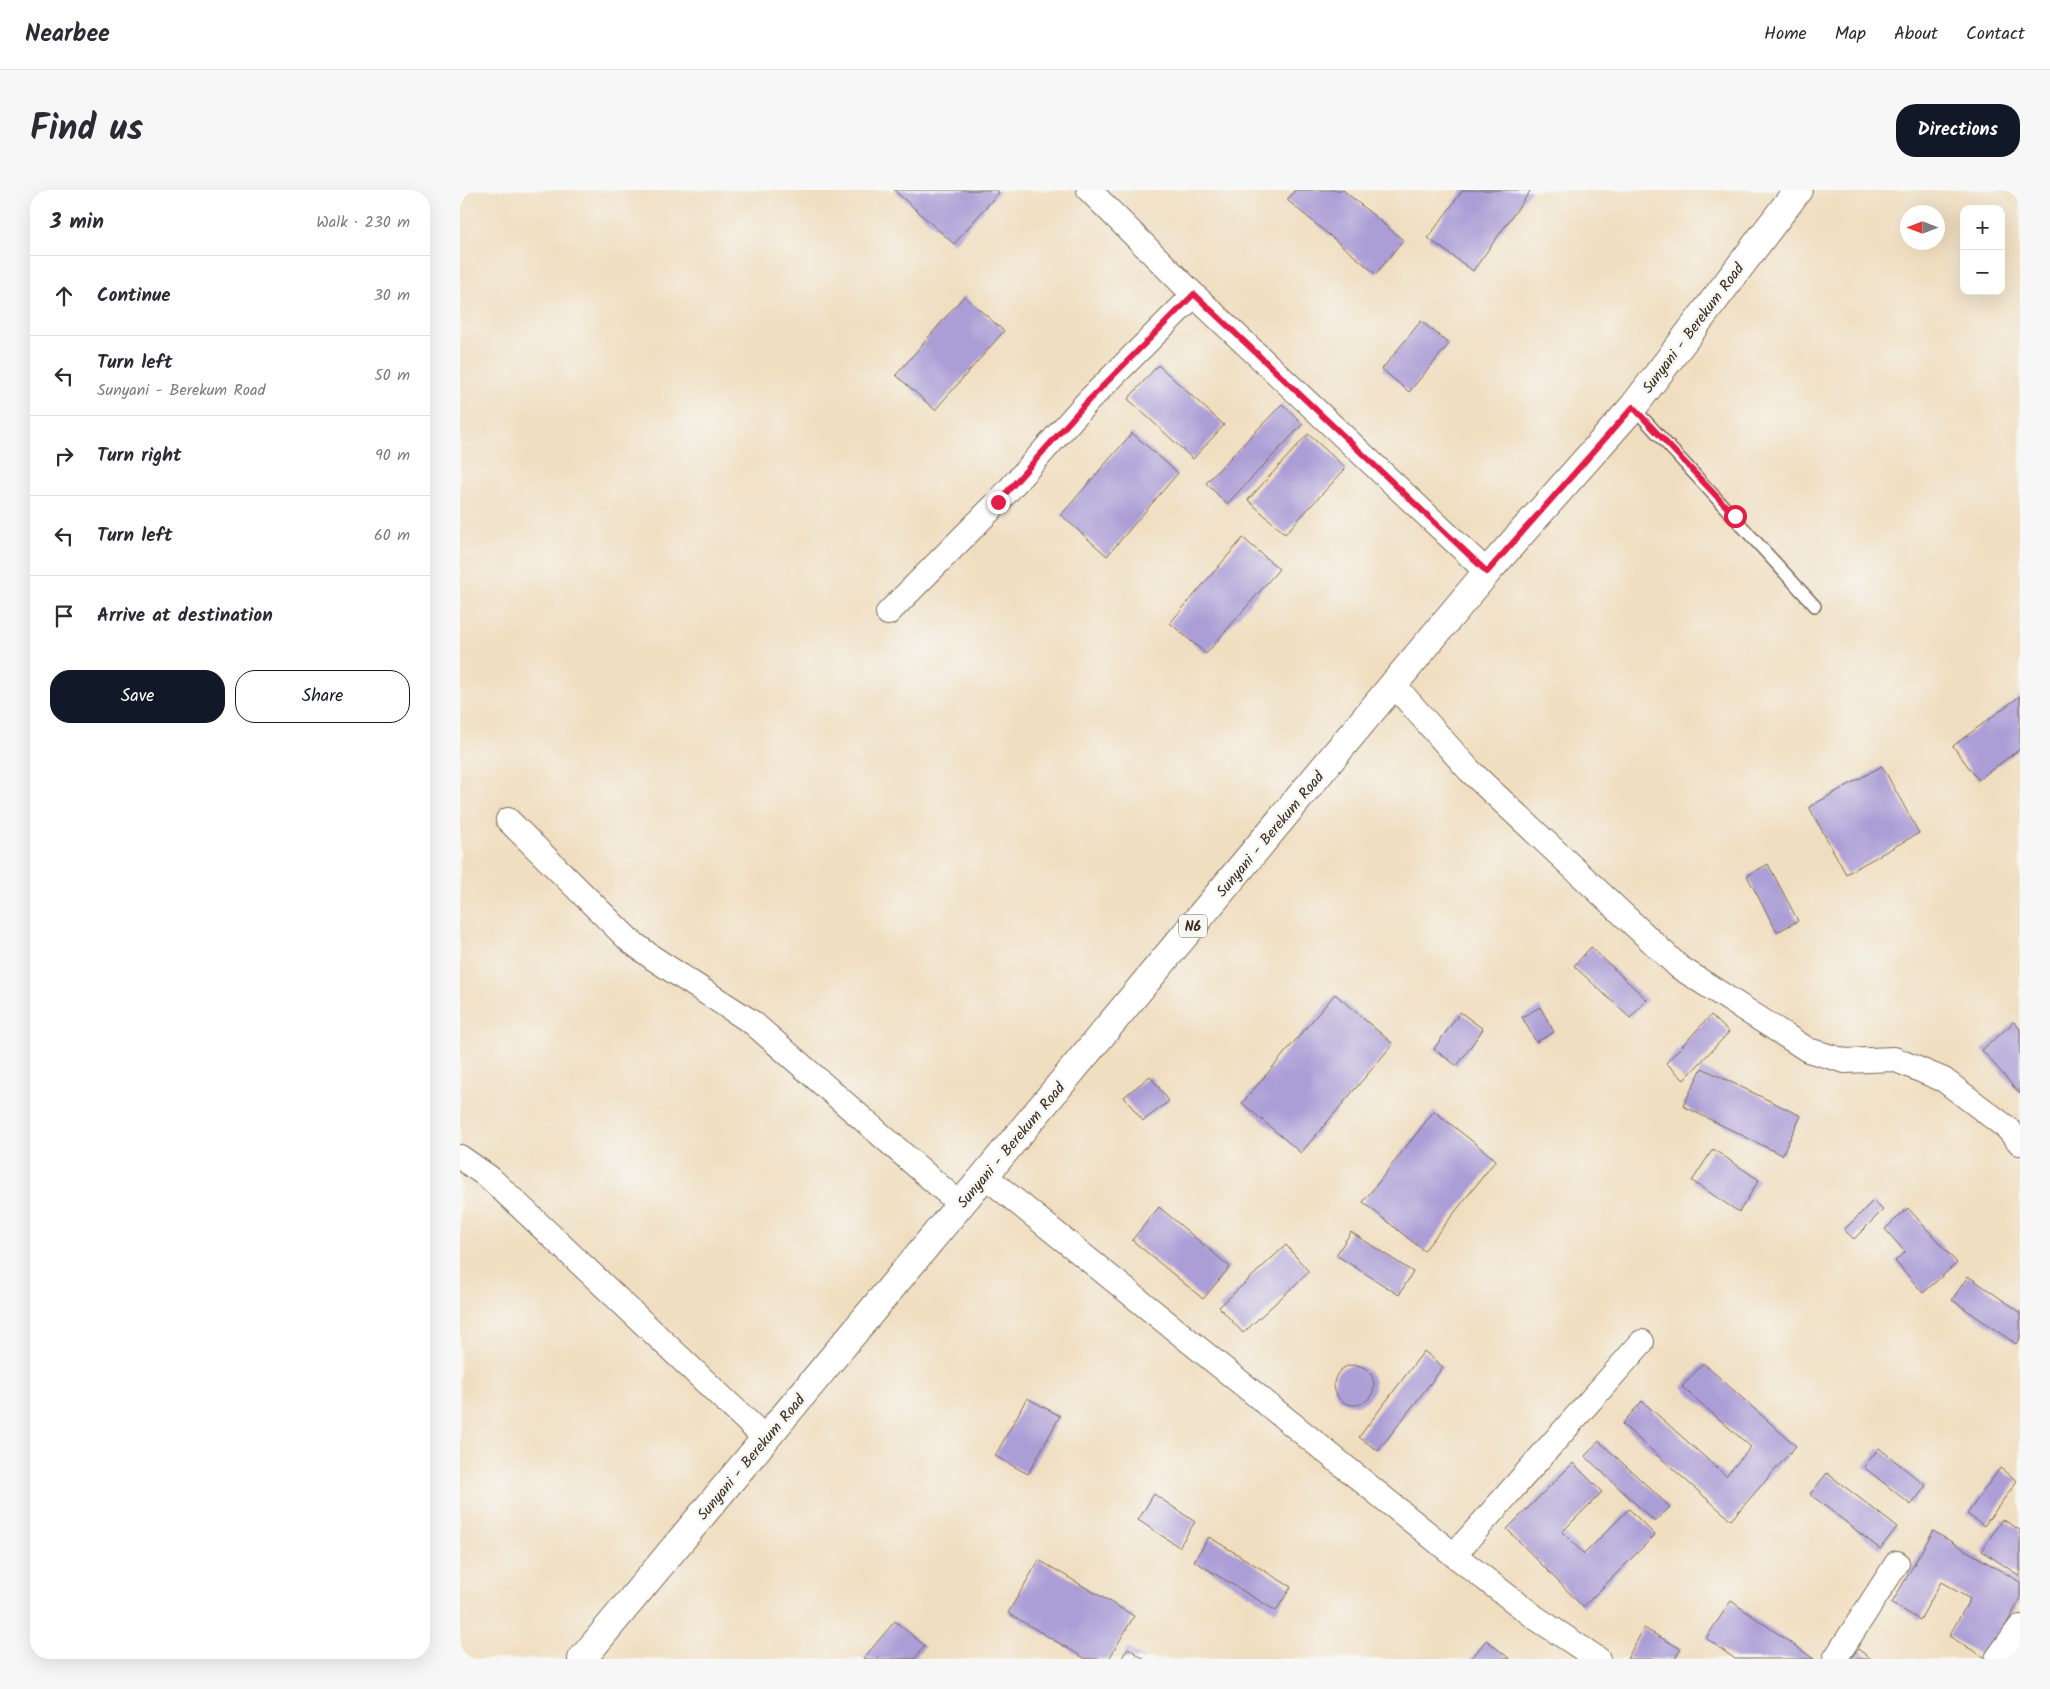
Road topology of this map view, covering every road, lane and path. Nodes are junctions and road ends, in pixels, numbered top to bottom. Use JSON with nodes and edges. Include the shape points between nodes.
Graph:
{"nodes":[{"id":1,"x":1089,"y":190,"type":"edge"},
{"id":2,"x":1791,"y":193,"type":"edge"},
{"id":3,"x":1194,"y":294,"type":"junction"},
{"id":4,"x":1633,"y":407,"type":"junction"},
{"id":5,"x":1487,"y":572,"type":"junction"},
{"id":6,"x":1815,"y":606,"type":"dead end"},
{"id":7,"x":888,"y":613,"type":"dead end"},
{"id":8,"x":1395,"y":686,"type":"junction"},
{"id":9,"x":508,"y":820,"type":"dead end"},
{"id":10,"x":2020,"y":1143,"type":"edge"},
{"id":11,"x":460,"y":1157,"type":"edge"},
{"id":12,"x":985,"y":1176,"type":"junction"},
{"id":13,"x":961,"y":1205,"type":"junction"},
{"id":14,"x":1642,"y":1342,"type":"dead end"},
{"id":15,"x":766,"y":1438,"type":"junction"},
{"id":16,"x":1454,"y":1555,"type":"junction"},
{"id":17,"x":1897,"y":1563,"type":"dead end"},
{"id":18,"x":2020,"y":1627,"type":"edge"},
{"id":19,"x":582,"y":1659,"type":"edge"},
{"id":20,"x":1598,"y":1659,"type":"edge"},
{"id":21,"x":1835,"y":1659,"type":"edge"},
{"id":22,"x":1997,"y":1659,"type":"edge"}],
"edges":[{"from":1,"to":3,"type":"street"},
{"from":2,"to":4,"type":"main road","name":"Sunyani - Berekum Road","number":"N6"},
{"from":3,"to":5,"type":"street"},
{"from":3,"to":7,"type":"street","via":[[1088,401],[998,502]]},
{"from":4,"to":5,"type":"main road","name":"Sunyani - Berekum Road","number":"N6"},
{"from":4,"to":6,"type":"lane"},
{"from":5,"to":8,"type":"main road","name":"Sunyani - Berekum Road","number":"N6"},
{"from":8,"to":10,"type":"street","via":[[1469,770],[1679,967],[1808,1050],[1845,1061],[1894,1058],[1944,1080],[2007,1128]]},
{"from":8,"to":12,"type":"main road","name":"Sunyani - Berekum Road","number":"N6"},
{"from":9,"to":13,"type":"street","via":[[629,940],[753,1022]]},
{"from":11,"to":15,"type":"street","via":[[490,1178]]},
{"from":12,"to":13,"type":"main road","name":"Sunyani - Berekum Road","number":"N6"},
{"from":12,"to":16,"type":"street"},
{"from":13,"to":15,"type":"main road","name":"Sunyani - Berekum Road","number":"N6"},
{"from":14,"to":16,"type":"street"},
{"from":15,"to":19,"type":"main road","name":"Sunyani - Berekum Road","number":"N6"},
{"from":16,"to":20,"type":"street","via":[[1536,1618]]},
{"from":17,"to":21,"type":"street"},
{"from":18,"to":22,"type":"street"}]}
